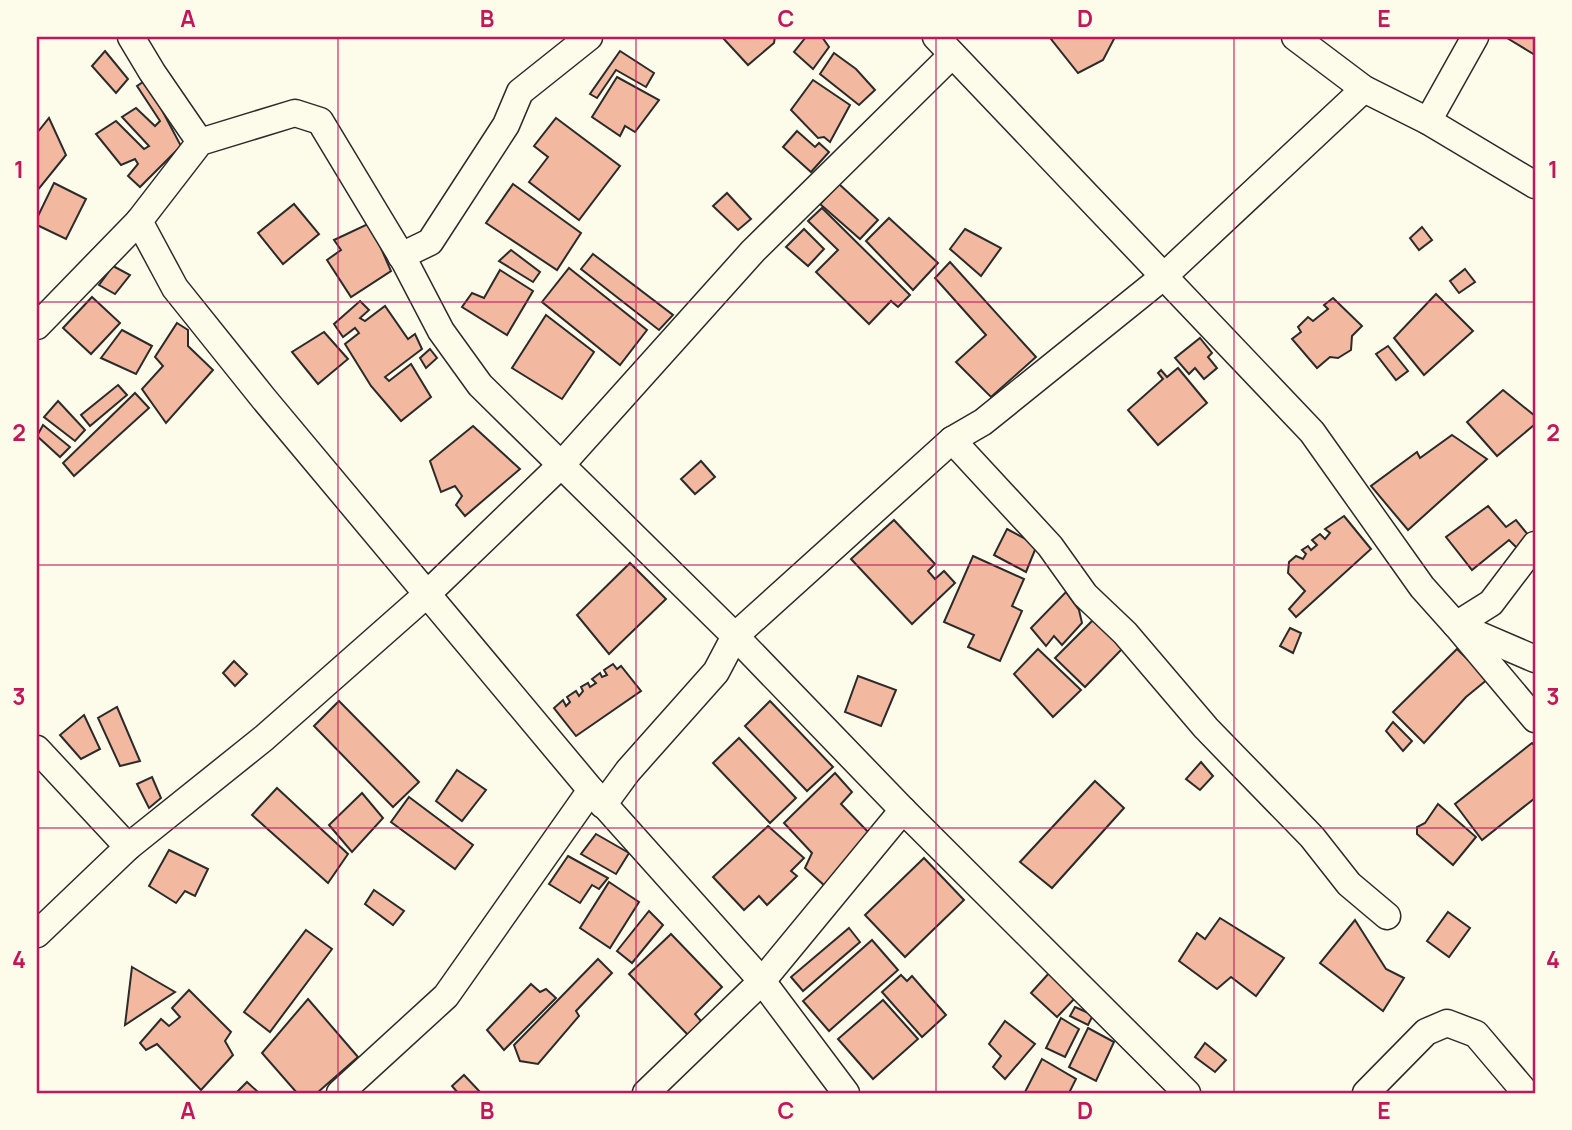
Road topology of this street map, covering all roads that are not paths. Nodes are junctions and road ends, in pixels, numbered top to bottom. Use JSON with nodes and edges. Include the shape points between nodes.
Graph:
{"nodes":[{"id":1,"x":131,"y":37,"type":"edge"},
{"id":2,"x":589,"y":37,"type":"edge"},
{"id":3,"x":1296,"y":37,"type":"edge"},
{"id":4,"x":1475,"y":37,"type":"edge"},
{"id":5,"x":944,"y":46,"type":"edge"},
{"id":6,"x":1364,"y":89,"type":"junction"},
{"id":7,"x":1428,"y":121,"type":"junction"},
{"id":8,"x":201,"y":142,"type":"junction"},
{"id":9,"x":1535,"y":186,"type":"edge"},
{"id":10,"x":139,"y":221,"type":"junction"},
{"id":11,"x":401,"y":256,"type":"junction"},
{"id":12,"x":1163,"y":277,"type":"junction"},
{"id":13,"x":37,"y":326,"type":"edge"},
{"id":14,"x":952,"y":440,"type":"junction"},
{"id":15,"x":561,"y":465,"type":"junction"},
{"id":16,"x":1535,"y":545,"type":"edge"},
{"id":17,"x":426,"y":595,"type":"junction"},
{"id":18,"x":1456,"y":625,"type":"junction"},
{"id":19,"x":735,"y":636,"type":"junction"},
{"id":20,"x":1535,"y":659,"type":"edge"},
{"id":21,"x":1535,"y":719,"type":"edge"},
{"id":22,"x":37,"y":749,"type":"edge"},
{"id":23,"x":597,"y":797,"type":"junction"},
{"id":24,"x":903,"y":810,"type":"junction"},
{"id":25,"x":128,"y":847,"type":"junction"},
{"id":26,"x":1387,"y":916,"type":"dead end"},
{"id":27,"x":37,"y":934,"type":"edge"},
{"id":28,"x":762,"y":981,"type":"junction"},
{"id":29,"x":340,"y":1093,"type":"edge"},
{"id":30,"x":646,"y":1093,"type":"edge"},
{"id":31,"x":846,"y":1093,"type":"edge"},
{"id":32,"x":1187,"y":1093,"type":"edge"},
{"id":33,"x":1366,"y":1093,"type":"edge"},
{"id":34,"x":1526,"y":1093,"type":"edge"}],
"edges":[{"from":1,"to":8,"type":"street"},
{"from":2,"to":11,"type":"street","via":[[520,92],[506,125],[430,242]]},
{"from":3,"to":6,"type":"street"},
{"from":4,"to":7,"type":"street"},
{"from":5,"to":12,"type":"street"},
{"from":5,"to":15,"type":"street"},
{"from":6,"to":7,"type":"street"},
{"from":6,"to":12,"type":"street"},
{"from":7,"to":9,"type":"street"},
{"from":8,"to":10,"type":"street"},
{"from":8,"to":11,"type":"street","via":[[295,113],[320,121]]},
{"from":10,"to":13,"type":"street"},
{"from":10,"to":17,"type":"street","via":[[175,288]]},
{"from":11,"to":15,"type":"street","via":[[441,331],[480,385]]},
{"from":12,"to":14,"type":"street","via":[[983,422]]},
{"from":12,"to":18,"type":"street","via":[[1312,432],[1422,587]]},
{"from":14,"to":19,"type":"street"},
{"from":14,"to":26,"type":"street","via":[[1050,546],[1085,596],[1125,633],[1206,728],[1312,837],[1349,884]]},
{"from":15,"to":17,"type":"street"},
{"from":15,"to":19,"type":"street"},
{"from":16,"to":18,"type":"street","via":[[1491,603]]},
{"from":17,"to":23,"type":"street"},
{"from":17,"to":25,"type":"street","via":[[264,738]]},
{"from":18,"to":20,"type":"street"},
{"from":18,"to":21,"type":"street"},
{"from":19,"to":23,"type":"street","via":[[716,672],[628,771]]},
{"from":19,"to":24,"type":"street"},
{"from":22,"to":25,"type":"street"},
{"from":23,"to":28,"type":"street"},
{"from":23,"to":29,"type":"street","via":[[446,996]]},
{"from":24,"to":28,"type":"street"},
{"from":24,"to":32,"type":"street"},
{"from":25,"to":27,"type":"street"},
{"from":28,"to":30,"type":"street"},
{"from":28,"to":31,"type":"street"},
{"from":33,"to":34,"type":"street","via":[[1426,1032],[1447,1023],[1475,1034]]}]}
